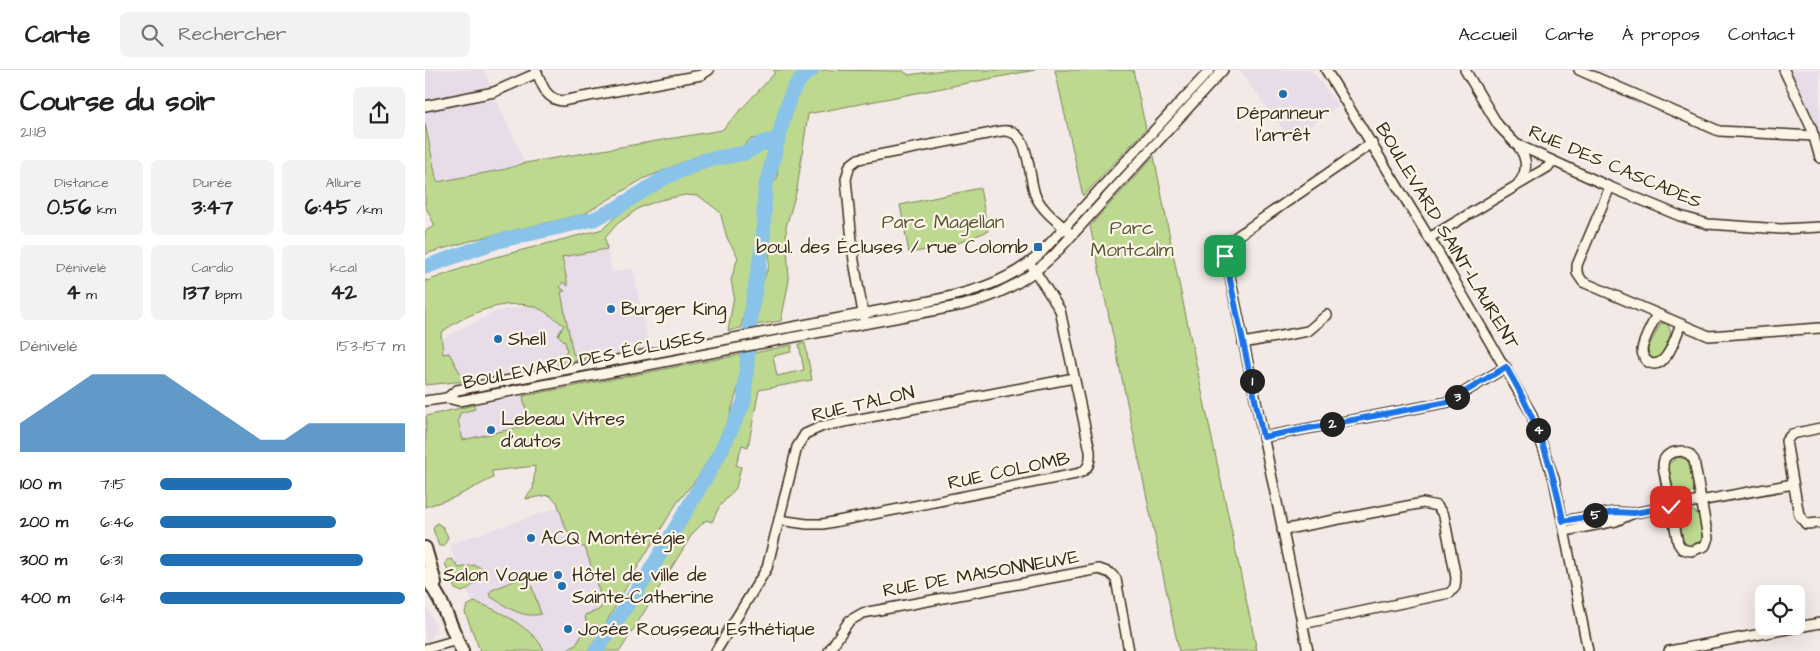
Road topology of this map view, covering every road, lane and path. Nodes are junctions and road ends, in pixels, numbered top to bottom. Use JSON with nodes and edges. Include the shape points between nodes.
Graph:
{"nodes":[{"id":1,"x":709,"y":70,"type":"edge"},
{"id":2,"x":1210,"y":70,"type":"edge"},
{"id":3,"x":1223,"y":70,"type":"edge"},
{"id":4,"x":1465,"y":70,"type":"edge"},
{"id":5,"x":1579,"y":70,"type":"edge"},
{"id":6,"x":1784,"y":70,"type":"edge"},
{"id":7,"x":1326,"y":71,"type":"edge"},
{"id":8,"x":537,"y":72,"type":"edge"},
{"id":9,"x":425,"y":106,"type":"edge"},
{"id":10,"x":1814,"y":136,"type":"junction"},
{"id":11,"x":1372,"y":143,"type":"junction"},
{"id":12,"x":1516,"y":144,"type":"junction"},
{"id":13,"x":1820,"y":158,"type":"edge"},
{"id":14,"x":1552,"y":161,"type":"junction"},
{"id":15,"x":1515,"y":186,"type":"junction"},
{"id":16,"x":1610,"y":187,"type":"junction"},
{"id":17,"x":1820,"y":227,"type":"edge"},
{"id":18,"x":1064,"y":228,"type":"junction"},
{"id":19,"x":1071,"y":235,"type":"junction"},
{"id":20,"x":1429,"y":238,"type":"junction"},
{"id":21,"x":1029,"y":263,"type":"junction"},
{"id":22,"x":1035,"y":271,"type":"junction"},
{"id":23,"x":863,"y":313,"type":"junction"},
{"id":24,"x":1657,"y":314,"type":"junction"},
{"id":25,"x":1327,"y":315,"type":"dead end"},
{"id":26,"x":865,"y":324,"type":"junction"},
{"id":27,"x":1681,"y":324,"type":"junction"},
{"id":28,"x":1820,"y":328,"type":"edge"},
{"id":29,"x":1243,"y":343,"type":"junction"},
{"id":30,"x":1506,"y":367,"type":"junction"},
{"id":31,"x":1073,"y":378,"type":"junction"},
{"id":32,"x":447,"y":398,"type":"junction"},
{"id":33,"x":425,"y":401,"type":"edge"},
{"id":34,"x":1820,"y":428,"type":"edge"},
{"id":35,"x":1263,"y":437,"type":"junction"},
{"id":36,"x":1793,"y":484,"type":"junction"},
{"id":37,"x":1701,"y":501,"type":"junction"},
{"id":38,"x":1671,"y":507,"type":"junction"},
{"id":39,"x":1634,"y":513,"type":"junction"},
{"id":40,"x":779,"y":520,"type":"junction"},
{"id":41,"x":1563,"y":521,"type":"junction"},
{"id":42,"x":1820,"y":523,"type":"edge"},
{"id":43,"x":1282,"y":530,"type":"junction"},
{"id":44,"x":1565,"y":531,"type":"junction"},
{"id":45,"x":425,"y":548,"type":"edge"},
{"id":46,"x":425,"y":574,"type":"edge"},
{"id":47,"x":440,"y":600,"type":"junction"},
{"id":48,"x":1820,"y":623,"type":"edge"},
{"id":49,"x":1302,"y":624,"type":"junction"},
{"id":50,"x":459,"y":645,"type":"edge"},
{"id":51,"x":425,"y":649,"type":"edge"},
{"id":52,"x":716,"y":651,"type":"edge"},
{"id":53,"x":829,"y":651,"type":"edge"},
{"id":54,"x":1129,"y":651,"type":"edge"},
{"id":55,"x":1308,"y":651,"type":"edge"},
{"id":56,"x":1588,"y":651,"type":"edge"},
{"id":57,"x":1669,"y":651,"type":"edge"}],
"edges":[{"from":1,"to":8,"type":"street","via":[[566,100],[553,99]]},
{"from":2,"to":18,"type":"street","name":"BOULEVARD DES ÉCLUSES"},
{"from":3,"to":19,"type":"street","name":"BOULEVARD DES ÉCLUSES"},
{"from":4,"to":12,"type":"street","name":"RUE DES CASCADES","via":[[1498,125]]},
{"from":5,"to":10,"type":"street","via":[[1719,130]]},
{"from":6,"to":10,"type":"street"},
{"from":7,"to":11,"type":"street","name":"BOULEVARD SAINT-LAURENT"},
{"from":8,"to":9,"type":"street","via":[[494,92]]},
{"from":10,"to":13,"type":"street"},
{"from":11,"to":20,"type":"street","name":"BOULEVARD SAINT-LAURENT"},
{"from":11,"to":29,"type":"street","via":[[1228,244],[1225,256]]},
{"from":12,"to":14,"type":"street","name":"RUE DES CASCADES"},
{"from":12,"to":15,"type":"street","via":[[1524,156],[1526,168],[1523,178]]},
{"from":14,"to":15,"type":"street","via":[[1548,167]]},
{"from":14,"to":16,"type":"street","name":"RUE DES CASCADES"},
{"from":15,"to":20,"type":"street"},
{"from":16,"to":17,"type":"street","name":"RUE DES CASCADES","via":[[1708,224],[1787,230]]},
{"from":16,"to":24,"type":"street","via":[[1578,262],[1577,273],[1588,285]]},
{"from":18,"to":19,"type":"street"},
{"from":18,"to":21,"type":"street","name":"BOULEVARD DES ÉCLUSES"},
{"from":18,"to":23,"type":"street","via":[[1037,198],[1022,140],[1012,131],[859,159],[850,165],[846,179],[854,265]]},
{"from":19,"to":22,"type":"street","name":"BOULEVARD DES ÉCLUSES"},
{"from":20,"to":30,"type":"street","name":"BOULEVARD SAINT-LAURENT"},
{"from":21,"to":22,"type":"street","name":"RUE COLOMB"},
{"from":21,"to":23,"type":"street","name":"BOULEVARD DES ÉCLUSES","via":[[1002,280],[977,290]]},
{"from":22,"to":26,"type":"street","name":"BOULEVARD DES ÉCLUSES","via":[[985,299]]},
{"from":22,"to":31,"type":"street","name":"RUE COLOMB","via":[[1059,306]]},
{"from":23,"to":26,"type":"street"},
{"from":23,"to":32,"type":"street","name":"BOULEVARD DES ÉCLUSES","via":[[457,390]]},
{"from":24,"to":27,"type":"street"},
{"from":24,"to":27,"type":"street","via":[[1642,350],[1645,359],[1651,363],[1665,359]]},
{"from":25,"to":29,"type":"street","via":[[1308,331]]},
{"from":26,"to":32,"type":"street","name":"BOULEVARD DES ÉCLUSES","via":[[459,401]]},
{"from":27,"to":28,"type":"street","via":[[1713,336]]},
{"from":29,"to":35,"type":"street"},
{"from":30,"to":35,"type":"street","via":[[1448,402]]},
{"from":30,"to":41,"type":"street","name":"BOULEVARD SAINT-LAURENT","via":[[1543,442]]},
{"from":31,"to":40,"type":"street","name":"RUE TALON","via":[[811,430],[797,447]]},
{"from":31,"to":40,"type":"street","name":"RUE COLOMB","via":[[1090,455],[1089,464],[1082,472],[823,524]]},
{"from":32,"to":33,"type":"street"},
{"from":34,"to":36,"type":"street","via":[[1796,432],[1787,438]]},
{"from":35,"to":43,"type":"street"},
{"from":36,"to":37,"type":"street"},
{"from":36,"to":42,"type":"street","via":[[1801,519],[1806,524]]},
{"from":37,"to":38,"type":"street"},
{"from":37,"to":38,"type":"street","via":[[1708,538],[1705,546],[1697,550],[1679,546]]},
{"from":37,"to":38,"type":"street","via":[[1694,460],[1686,452],[1677,451],[1663,460]]},
{"from":38,"to":39,"type":"street"},
{"from":39,"to":41,"type":"street","via":[[1614,512]]},
{"from":39,"to":44,"type":"street","via":[[1616,521]]},
{"from":40,"to":52,"type":"street","name":"RUE TALON","via":[[767,568]]},
{"from":41,"to":44,"type":"street","name":"BOULEVARD SAINT-LAURENT"},
{"from":43,"to":49,"type":"street"},
{"from":43,"to":49,"type":"street","via":[[1427,502],[1440,508],[1444,516],[1456,578],[1450,593]]},
{"from":44,"to":56,"type":"street","name":"BOULEVARD SAINT-LAURENT"},
{"from":45,"to":47,"type":"highway"},
{"from":46,"to":47,"type":"highway"},
{"from":47,"to":50,"type":"highway"},
{"from":48,"to":57,"type":"street"},
{"from":49,"to":55,"type":"street"},
{"from":50,"to":51,"type":"street"},
{"from":53,"to":54,"type":"street","name":"RUE DE MAISONNEUVE","via":[[846,625],[858,614],[1099,569],[1110,573],[1117,583]]}]}
